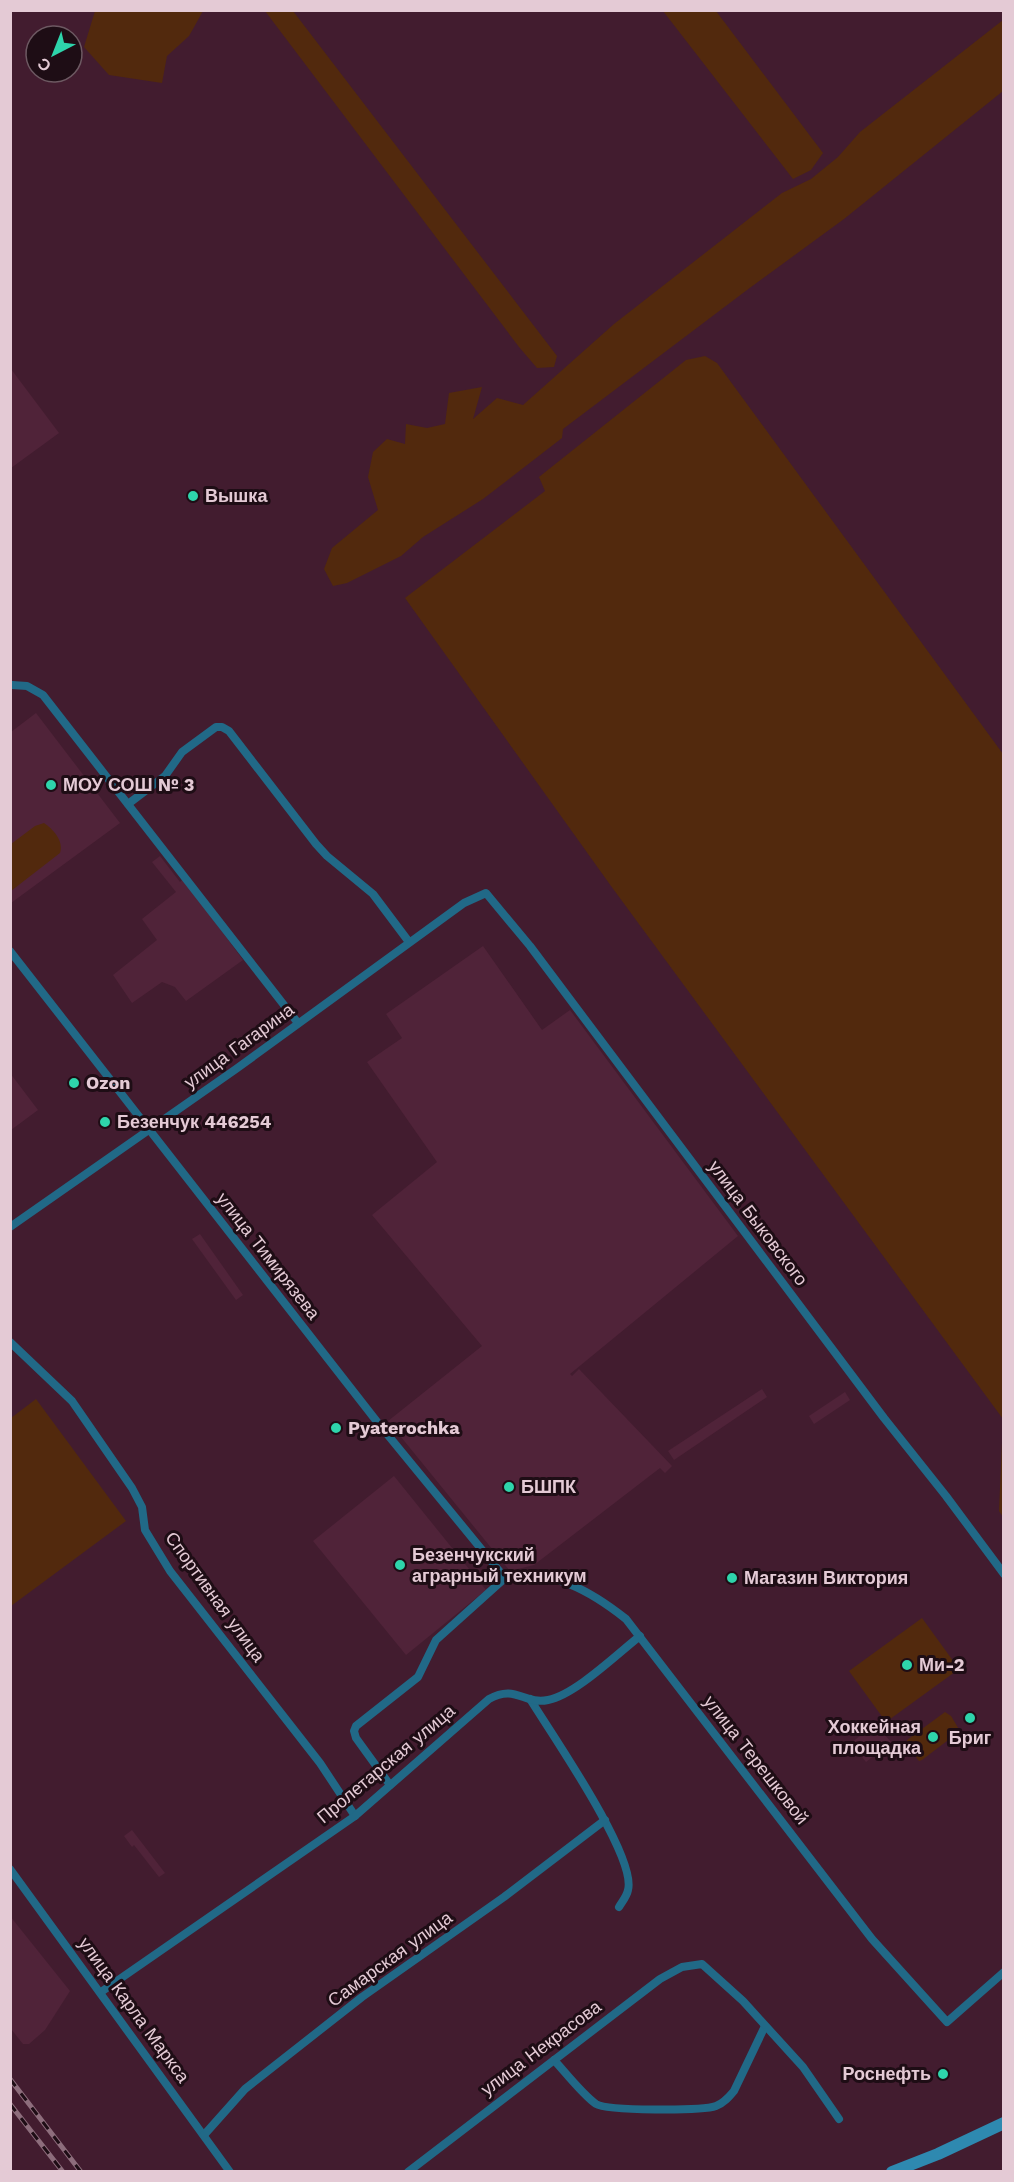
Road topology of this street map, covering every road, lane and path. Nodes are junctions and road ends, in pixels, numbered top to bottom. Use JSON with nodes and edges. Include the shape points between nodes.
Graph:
{"nodes":[{"id":1,"x":11,"y":685,"type":"edge"},
{"id":2,"x":128,"y":804,"type":"junction"},
{"id":3,"x":486,"y":893,"type":"joint"},
{"id":4,"x":409,"y":942,"type":"junction"},
{"id":5,"x":10,"y":951,"type":"edge"},
{"id":6,"x":298,"y":1023,"type":"junction"},
{"id":7,"x":149,"y":1130,"type":"junction"},
{"id":8,"x":10,"y":1227,"type":"edge"},
{"id":9,"x":11,"y":1343,"type":"edge"},
{"id":10,"x":1004,"y":1574,"type":"edge"},
{"id":11,"x":505,"y":1578,"type":"junction"},
{"id":12,"x":640,"y":1636,"type":"junction"},
{"id":13,"x":530,"y":1699,"type":"junction"},
{"id":14,"x":390,"y":1785,"type":"junction"},
{"id":15,"x":355,"y":1816,"type":"junction"},
{"id":16,"x":605,"y":1820,"type":"junction"},
{"id":17,"x":10,"y":1869,"type":"edge"},
{"id":18,"x":619,"y":1906,"type":"dead end"},
{"id":19,"x":1004,"y":1972,"type":"edge"},
{"id":20,"x":101,"y":1992,"type":"junction"},
{"id":21,"x":765,"y":2026,"type":"junction"},
{"id":22,"x":554,"y":2060,"type":"junction"},
{"id":23,"x":839,"y":2119,"type":"dead end"},
{"id":24,"x":1004,"y":2123,"type":"edge"},
{"id":25,"x":204,"y":2135,"type":"junction"},
{"id":26,"x":230,"y":2172,"type":"edge"},
{"id":27,"x":408,"y":2172,"type":"edge"},
{"id":28,"x":892,"y":2172,"type":"edge"}],
"edges":[{"from":1,"to":2,"type":"street","via":[[27,686],[42,695]]},
{"from":2,"to":4,"type":"street","via":[[165,776],[182,752],[216,727],[222,727],[316,844],[373,894]]},
{"from":2,"to":6,"type":"street"},
{"from":3,"to":4,"type":"street","name":"улица Гагарина","via":[[464,903]]},
{"from":3,"to":10,"type":"street","name":"улица Быковского"},
{"from":4,"to":6,"type":"street","name":"улица Гагарина"},
{"from":5,"to":7,"type":"street","name":"улица Тимирязева"},
{"from":6,"to":7,"type":"street","name":"улица Гагарина"},
{"from":7,"to":8,"type":"street","name":"улица Гагарина"},
{"from":7,"to":11,"type":"street","name":"улица Тимирязева"},
{"from":9,"to":15,"type":"street","name":"Спортивная улица","via":[[72,1401],[132,1488],[142,1507],[146,1530],[170,1571],[320,1763]]},
{"from":11,"to":12,"type":"street","name":"улица Терешковой","via":[[537,1574],[568,1583],[612,1608]]},
{"from":11,"to":14,"type":"street","via":[[436,1640],[418,1677],[356,1726],[356,1738]]},
{"from":12,"to":13,"type":"street","name":"Пролетарская улица","via":[[565,1693],[544,1701]]},
{"from":12,"to":19,"type":"street","name":"улица Терешковой","via":[[872,1939],[947,2022]]},
{"from":13,"to":14,"type":"street","name":"Пролетарская улица","via":[[512,1693],[489,1699]]},
{"from":13,"to":16,"type":"street"},
{"from":14,"to":15,"type":"street","name":"Пролетарская улица"},
{"from":15,"to":20,"type":"street","name":"Пролетарская улица"},
{"from":16,"to":18,"type":"street","via":[[624,1859],[628,1889]]},
{"from":16,"to":25,"type":"street","name":"Самарская улица","via":[[362,1997],[246,2089]]},
{"from":17,"to":20,"type":"street","name":"улица Карла Маркса"},
{"from":20,"to":25,"type":"street","name":"улица Карла Маркса"},
{"from":21,"to":22,"type":"street","name":"улица Некрасова","via":[[702,1964],[660,1979]]},
{"from":21,"to":22,"type":"street","via":[[734,2091],[715,2106],[694,2110],[596,2104]]},
{"from":21,"to":23,"type":"street","via":[[803,2067]]},
{"from":22,"to":27,"type":"street","name":"улица Некрасова"},
{"from":24,"to":28,"type":"street"},
{"from":25,"to":26,"type":"street","name":"улица Карла Маркса"}]}
